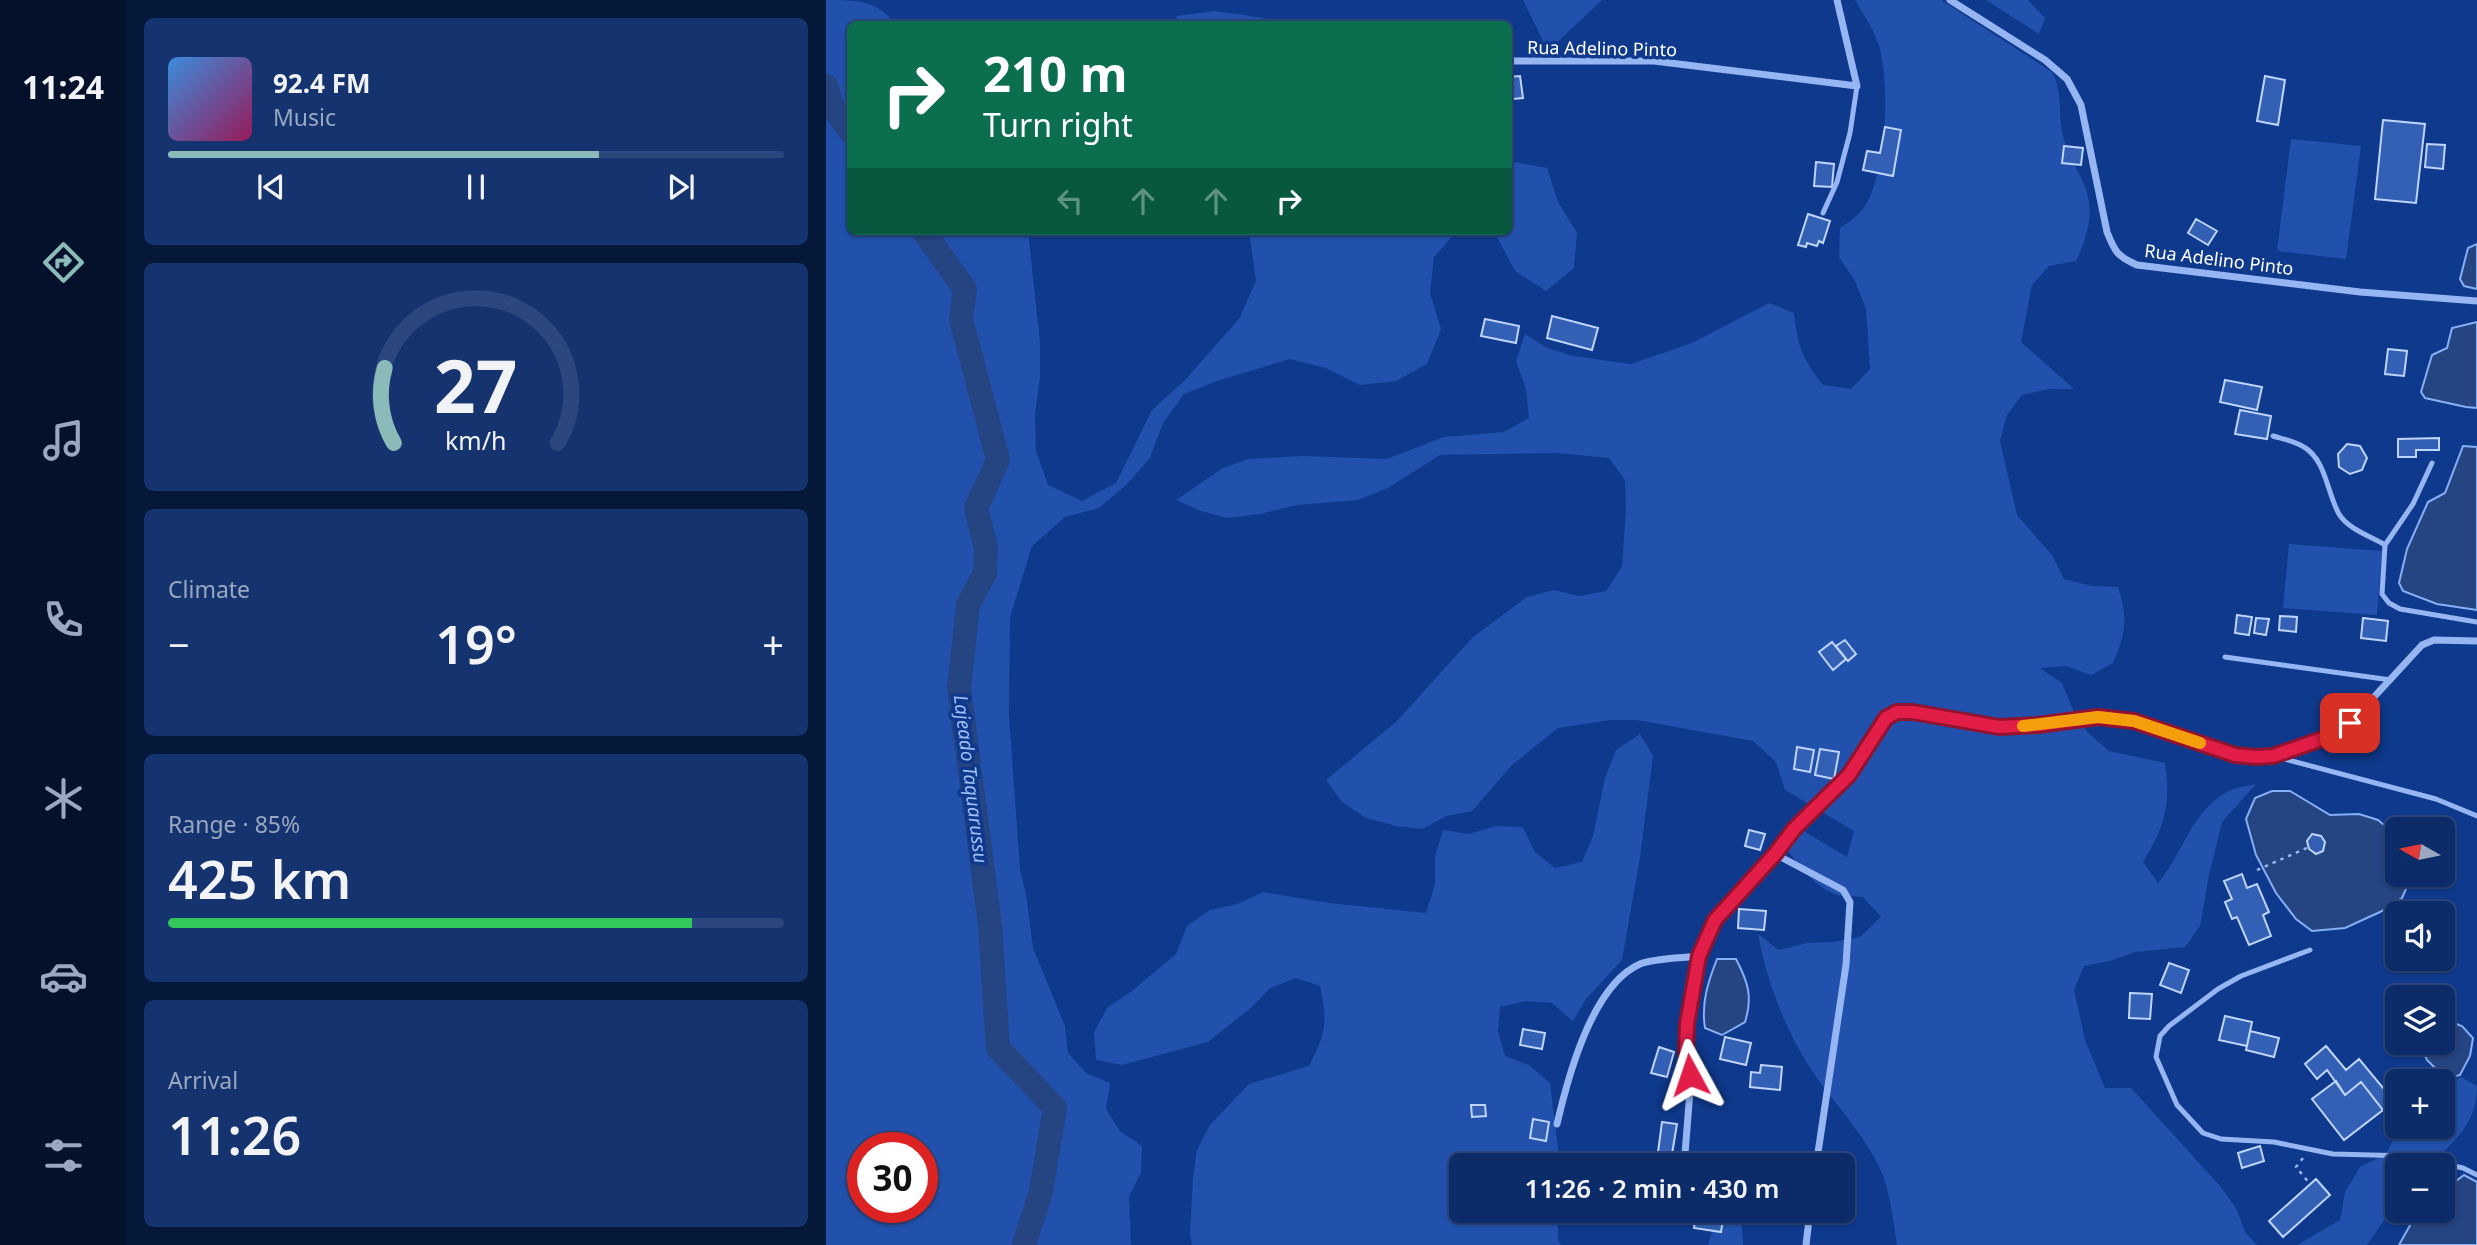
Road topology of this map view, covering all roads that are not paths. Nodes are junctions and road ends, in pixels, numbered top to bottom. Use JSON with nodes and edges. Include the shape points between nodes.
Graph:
{"nodes":[{"id":1,"x":1837,"y":0,"type":"edge"},
{"id":2,"x":1950,"y":0,"type":"edge"},
{"id":3,"x":1512,"y":61,"type":"edge"},
{"id":4,"x":1857,"y":86,"type":"junction"},
{"id":5,"x":1824,"y":212,"type":"dead end"},
{"id":6,"x":2477,"y":301,"type":"edge"},
{"id":7,"x":2273,"y":436,"type":"dead end"},
{"id":8,"x":2432,"y":463,"type":"dead end"},
{"id":9,"x":2385,"y":545,"type":"junction"},
{"id":10,"x":2477,"y":622,"type":"edge"},
{"id":11,"x":2477,"y":641,"type":"edge"},
{"id":12,"x":2225,"y":657,"type":"dead end"},
{"id":13,"x":2391,"y":680,"type":"junction"},
{"id":14,"x":2273,"y":756,"type":"junction"},
{"id":15,"x":2477,"y":816,"type":"edge"},
{"id":16,"x":1775,"y":854,"type":"junction"},
{"id":17,"x":2311,"y":950,"type":"dead end"},
{"id":18,"x":1699,"y":956,"type":"junction"},
{"id":19,"x":1557,"y":1124,"type":"dead end"},
{"id":20,"x":1685,"y":1153,"type":"edge"},
{"id":21,"x":1818,"y":1153,"type":"edge"},
{"id":22,"x":2477,"y":1174,"type":"edge"},
{"id":23,"x":1808,"y":1223,"type":"edge"},
{"id":24,"x":1805,"y":1245,"type":"edge"}],
"edges":[{"from":1,"to":4,"type":"street"},
{"from":2,"to":6,"type":"street","name":"Rua Adelino Pinto","via":[[2067,79],[2081,105],[2107,232],[2123,259],[2137,265],[2360,292]]},
{"from":3,"to":4,"type":"street","name":"Rua Adelino Pinto","via":[[1654,61]]},
{"from":4,"to":5,"type":"lane","via":[[1850,133]]},
{"from":7,"to":9,"type":"lane","via":[[2311,451],[2340,515]]},
{"from":8,"to":9,"type":"lane"},
{"from":9,"to":10,"type":"lane","via":[[2382,594],[2389,603],[2400,609]]},
{"from":11,"to":13,"type":"street","via":[[2434,640],[2422,645]]},
{"from":12,"to":13,"type":"lane"},
{"from":13,"to":14,"type":"street","via":[[2350,723],[2325,738]]},
{"from":14,"to":15,"type":"lane","via":[[2436,799]]},
{"from":14,"to":16,"type":"street","via":[[2235,755],[2134,721],[2098,717],[1999,727],[1897,712],[1886,718],[1849,775]]},
{"from":16,"to":18,"type":"street","via":[[1715,920]]},
{"from":16,"to":21,"type":"street","via":[[1843,890],[1850,902],[1846,965]]},
{"from":17,"to":22,"type":"lane","via":[[2241,976],[2169,1026],[2161,1036],[2156,1057],[2177,1105],[2203,1133],[2221,1139],[2274,1142],[2333,1154],[2410,1156]]},
{"from":18,"to":19,"type":"street","via":[[1641,963],[1617,978],[1602,999],[1570,1072]]},
{"from":18,"to":20,"type":"street","via":[[1687,1024],[1690,1091]]},
{"from":23,"to":24,"type":"street"}]}
